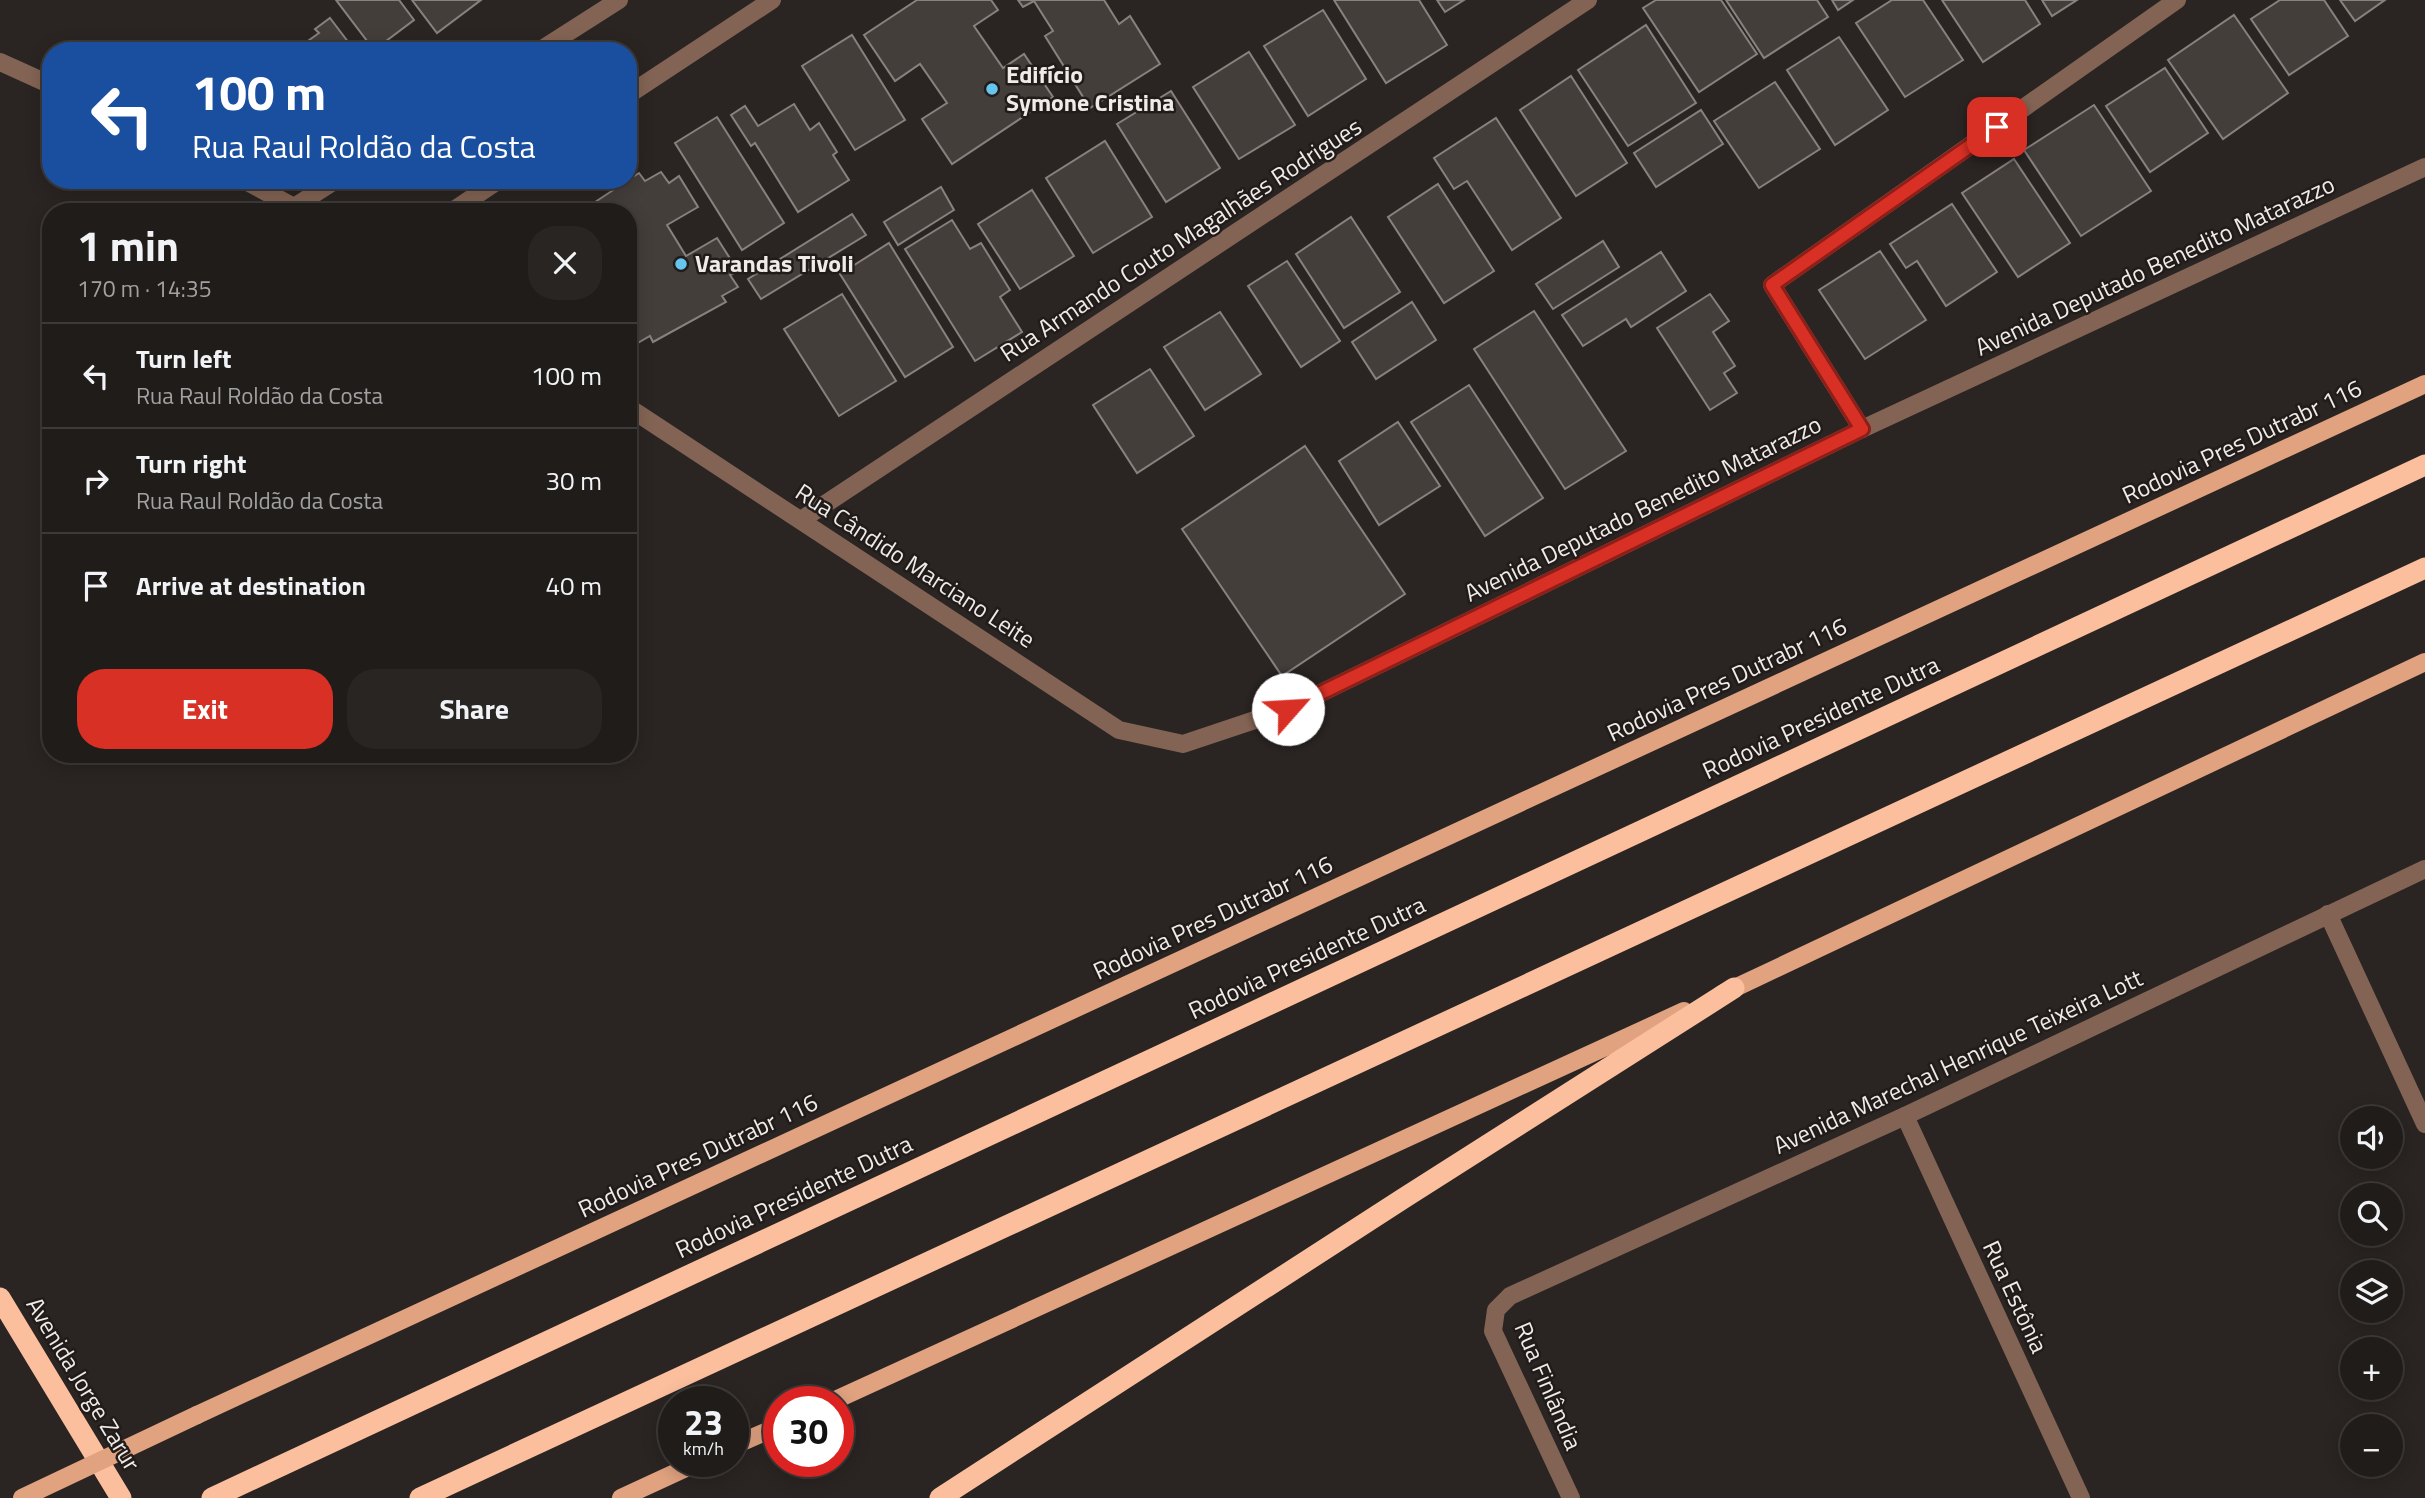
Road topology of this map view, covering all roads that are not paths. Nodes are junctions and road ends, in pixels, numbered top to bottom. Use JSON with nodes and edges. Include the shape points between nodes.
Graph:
{"nodes":[{"id":1,"x":619,"y":0,"type":"edge"},
{"id":2,"x":772,"y":0,"type":"edge"},
{"id":3,"x":1588,"y":0,"type":"edge"},
{"id":4,"x":2177,"y":0,"type":"edge"},
{"id":5,"x":553,"y":42,"type":"edge"},
{"id":6,"x":0,"y":62,"type":"edge"},
{"id":7,"x":42,"y":81,"type":"edge"},
{"id":8,"x":637,"y":89,"type":"edge"},
{"id":9,"x":2425,"y":167,"type":"edge"},
{"id":10,"x":261,"y":189,"type":"edge"},
{"id":11,"x":324,"y":189,"type":"edge"},
{"id":12,"x":486,"y":189,"type":"edge"},
{"id":13,"x":287,"y":203,"type":"edge"},
{"id":14,"x":306,"y":203,"type":"edge"},
{"id":15,"x":465,"y":203,"type":"edge"},
{"id":16,"x":2425,"y":384,"type":"edge"},
{"id":17,"x":637,"y":413,"type":"edge"},
{"id":18,"x":1862,"y":429,"type":"junction"},
{"id":19,"x":2425,"y":465,"type":"edge"},
{"id":20,"x":801,"y":520,"type":"junction"},
{"id":21,"x":2425,"y":568,"type":"edge"},
{"id":22,"x":2425,"y":662,"type":"edge"},
{"id":23,"x":1183,"y":744,"type":"joint"},
{"id":24,"x":2425,"y":869,"type":"edge"},
{"id":25,"x":2328,"y":914,"type":"junction"},
{"id":26,"x":1734,"y":988,"type":"junction"},
{"id":27,"x":1905,"y":1115,"type":"junction"},
{"id":28,"x":2425,"y":1124,"type":"edge"},
{"id":29,"x":1510,"y":1296,"type":"joint"},
{"id":30,"x":0,"y":1298,"type":"edge"},
{"id":31,"x":854,"y":1391,"type":"edge"},
{"id":32,"x":666,"y":1477,"type":"edge"},
{"id":33,"x":22,"y":1498,"type":"edge"},
{"id":34,"x":121,"y":1498,"type":"edge"},
{"id":35,"x":212,"y":1498,"type":"edge"},
{"id":36,"x":420,"y":1498,"type":"edge"},
{"id":37,"x":621,"y":1498,"type":"edge"},
{"id":38,"x":940,"y":1498,"type":"edge"},
{"id":39,"x":1571,"y":1498,"type":"edge"},
{"id":40,"x":2081,"y":1498,"type":"edge"}],
"edges":[{"from":1,"to":5,"type":"street"},
{"from":2,"to":8,"type":"street"},
{"from":3,"to":20,"type":"street","name":"Rua Armando Couto Magalhães Rodrigues"},
{"from":4,"to":18,"type":"street","via":[[1772,285]]},
{"from":6,"to":7,"type":"street"},
{"from":9,"to":18,"type":"street","name":"Avenida Deputado Benedito Matarazzo"},
{"from":10,"to":13,"type":"street"},
{"from":11,"to":14,"type":"street"},
{"from":12,"to":15,"type":"street"},
{"from":16,"to":33,"type":"main road","name":"Rodovia Pres Dutrabr 116","bridge":true},
{"from":17,"to":20,"type":"street","name":"Rua Cândido Marciano Leite"},
{"from":18,"to":23,"type":"street","name":"Avenida Deputado Benedito Matarazzo","via":[[1288,709]]},
{"from":19,"to":35,"type":"highway","name":"Rodovia Presidente Dutra"},
{"from":20,"to":23,"type":"street","name":"Rua Cândido Marciano Leite","via":[[1119,730]]},
{"from":21,"to":36,"type":"highway"},
{"from":22,"to":26,"type":"main road"},
{"from":24,"to":25,"type":"street","name":"Avenida Marechal Henrique Teixeira Lott"},
{"from":25,"to":27,"type":"street","name":"Avenida Marechal Henrique Teixeira Lott"},
{"from":25,"to":28,"type":"street"},
{"from":26,"to":31,"type":"main road"},
{"from":26,"to":38,"type":"highway"},
{"from":27,"to":29,"type":"street","name":"Avenida Marechal Henrique Teixeira Lott"},
{"from":27,"to":40,"type":"street","name":"Rua Estônia"},
{"from":29,"to":39,"type":"street","name":"Rua Finlândia","via":[[1496,1310],[1493,1331]]},
{"from":30,"to":34,"type":"highway","name":"Avenida Jorge Zarur"},
{"from":32,"to":37,"type":"main road"}]}
